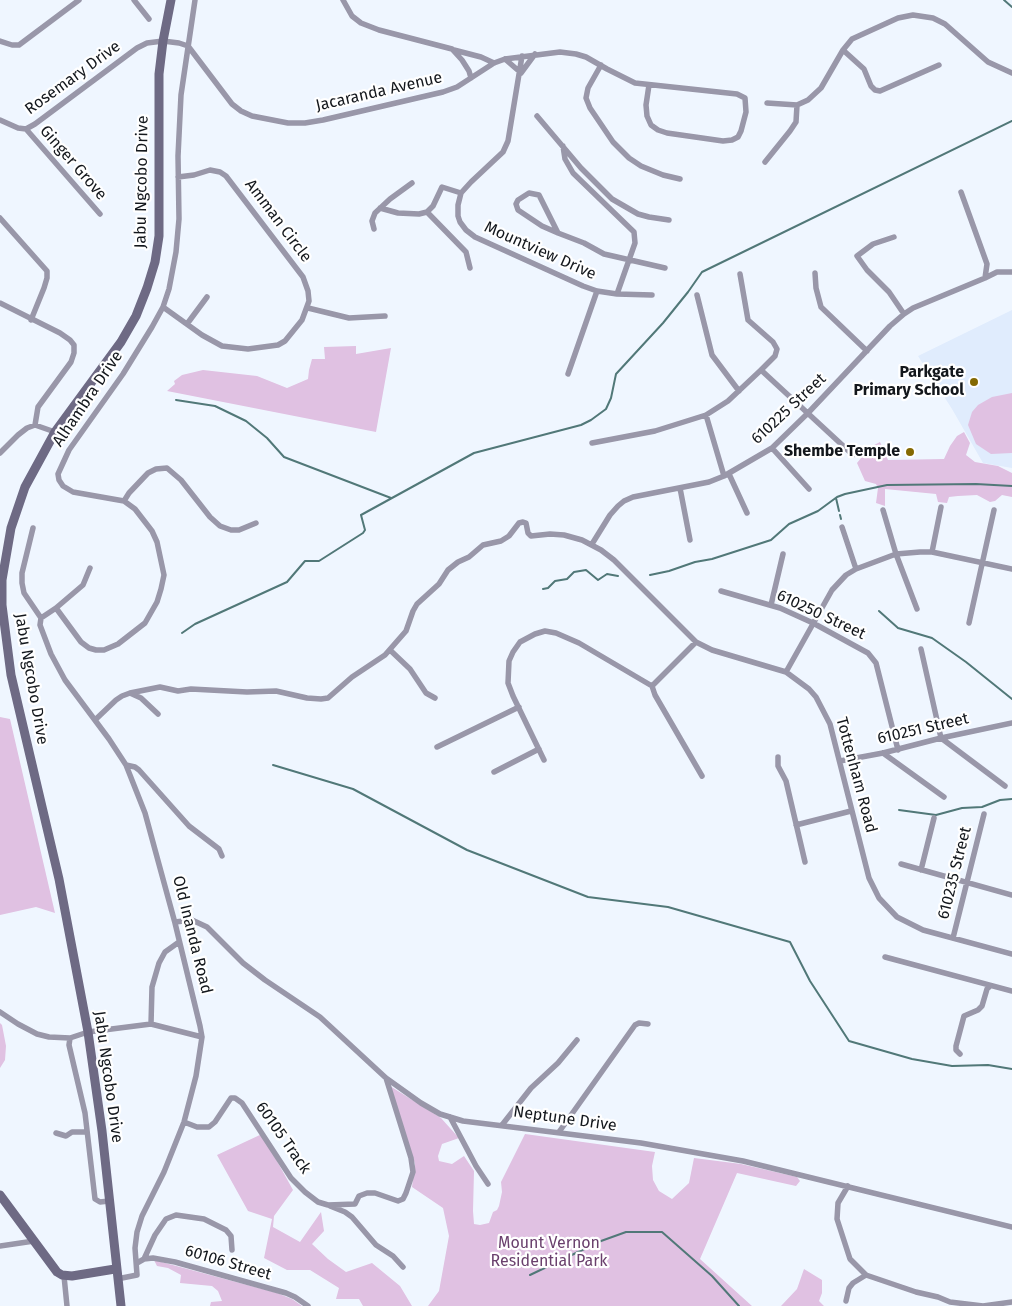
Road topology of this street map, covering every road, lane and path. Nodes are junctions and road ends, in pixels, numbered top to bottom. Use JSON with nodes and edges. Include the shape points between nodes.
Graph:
{"nodes":[{"id":1,"x":79,"y":0,"type":"edge"},
{"id":2,"x":134,"y":0,"type":"edge"},
{"id":3,"x":171,"y":0,"type":"edge"},
{"id":4,"x":195,"y":0,"type":"edge"},
{"id":5,"x":343,"y":0,"type":"edge"},
{"id":6,"x":149,"y":20,"type":"dead end"},
{"id":7,"x":0,"y":41,"type":"edge"},
{"id":8,"x":163,"y":42,"type":"junction"},
{"id":9,"x":188,"y":46,"type":"junction"},
{"id":10,"x":452,"y":49,"type":"junction"},
{"id":11,"x":843,"y":50,"type":"junction"},
{"id":12,"x":535,"y":54,"type":"junction"},
{"id":13,"x":522,"y":56,"type":"junction"},
{"id":14,"x":505,"y":59,"type":"junction"},
{"id":15,"x":494,"y":63,"type":"junction"},
{"id":16,"x":601,"y":65,"type":"junction"},
{"id":17,"x":939,"y":65,"type":"dead end"},
{"id":18,"x":1012,"y":73,"type":"edge"},
{"id":19,"x":520,"y":74,"type":"junction"},
{"id":20,"x":471,"y":78,"type":"junction"},
{"id":21,"x":649,"y":85,"type":"junction"},
{"id":22,"x":767,"y":103,"type":"dead end"},
{"id":23,"x":797,"y":105,"type":"junction"},
{"id":24,"x":537,"y":116,"type":"dead end"},
{"id":25,"x":0,"y":120,"type":"edge"},
{"id":26,"x":26,"y":129,"type":"junction"},
{"id":27,"x":563,"y":146,"type":"junction"},
{"id":28,"x":764,"y":162,"type":"dead end"},
{"id":29,"x":178,"y":178,"type":"junction"},
{"id":30,"x":680,"y":179,"type":"dead end"},
{"id":31,"x":412,"y":183,"type":"dead end"},
{"id":32,"x":961,"y":192,"type":"dead end"},
{"id":33,"x":461,"y":193,"type":"junction"},
{"id":34,"x":380,"y":208,"type":"junction"},
{"id":35,"x":427,"y":212,"type":"junction"},
{"id":36,"x":100,"y":214,"type":"dead end"},
{"id":37,"x":0,"y":218,"type":"edge"},
{"id":38,"x":669,"y":220,"type":"dead end"},
{"id":39,"x":374,"y":229,"type":"dead end"},
{"id":40,"x":558,"y":233,"type":"junction"},
{"id":41,"x":894,"y":237,"type":"dead end"},
{"id":42,"x":630,"y":259,"type":"junction"},
{"id":43,"x":470,"y":268,"type":"dead end"},
{"id":44,"x":665,"y":268,"type":"dead end"},
{"id":45,"x":1012,"y":272,"type":"edge"},
{"id":46,"x":815,"y":273,"type":"dead end"},
{"id":47,"x":740,"y":274,"type":"dead end"},
{"id":48,"x":985,"y":278,"type":"junction"},
{"id":49,"x":597,"y":291,"type":"junction"},
{"id":50,"x":617,"y":294,"type":"junction"},
{"id":51,"x":652,"y":295,"type":"dead end"},
{"id":52,"x":697,"y":295,"type":"dead end"},
{"id":53,"x":207,"y":297,"type":"dead end"},
{"id":54,"x":0,"y":303,"type":"edge"},
{"id":55,"x":163,"y":307,"type":"junction"},
{"id":56,"x":308,"y":308,"type":"junction"},
{"id":57,"x":904,"y":314,"type":"junction"},
{"id":58,"x":385,"y":316,"type":"dead end"},
{"id":59,"x":30,"y":320,"type":"junction"},
{"id":60,"x":188,"y":324,"type":"junction"},
{"id":61,"x":867,"y":352,"type":"junction"},
{"id":62,"x":761,"y":370,"type":"junction"},
{"id":63,"x":568,"y":374,"type":"dead end"},
{"id":64,"x":739,"y":391,"type":"junction"},
{"id":65,"x":808,"y":414,"type":"junction"},
{"id":66,"x":706,"y":416,"type":"junction"},
{"id":67,"x":35,"y":425,"type":"junction"},
{"id":68,"x":55,"y":432,"type":"junction"},
{"id":69,"x":592,"y":443,"type":"dead end"},
{"id":70,"x":772,"y":448,"type":"junction"},
{"id":71,"x":0,"y":453,"type":"edge"},
{"id":72,"x":853,"y":455,"type":"dead end"},
{"id":73,"x":727,"y":475,"type":"junction"},
{"id":74,"x":680,"y":488,"type":"junction"},
{"id":75,"x":809,"y":489,"type":"dead end"},
{"id":76,"x":124,"y":501,"type":"junction"},
{"id":77,"x":941,"y":507,"type":"dead end"},
{"id":78,"x":883,"y":510,"type":"dead end"},
{"id":79,"x":994,"y":510,"type":"dead end"},
{"id":80,"x":747,"y":513,"type":"dead end"},
{"id":81,"x":256,"y":523,"type":"dead end"},
{"id":82,"x":842,"y":527,"type":"dead end"},
{"id":83,"x":33,"y":528,"type":"dead end"},
{"id":84,"x":690,"y":540,"type":"dead end"},
{"id":85,"x":592,"y":544,"type":"junction"},
{"id":86,"x":932,"y":552,"type":"junction"},
{"id":87,"x":783,"y":554,"type":"dead end"},
{"id":88,"x":896,"y":554,"type":"junction"},
{"id":89,"x":983,"y":563,"type":"junction"},
{"id":90,"x":90,"y":568,"type":"dead end"},
{"id":91,"x":856,"y":569,"type":"junction"},
{"id":92,"x":1012,"y":569,"type":"edge"},
{"id":93,"x":720,"y":591,"type":"dead end"},
{"id":94,"x":770,"y":605,"type":"junction"},
{"id":95,"x":56,"y":608,"type":"junction"},
{"id":96,"x":917,"y":609,"type":"dead end"},
{"id":97,"x":41,"y":618,"type":"junction"},
{"id":98,"x":813,"y":623,"type":"junction"},
{"id":99,"x":969,"y":623,"type":"dead end"},
{"id":100,"x":696,"y":642,"type":"junction"},
{"id":101,"x":922,"y":649,"type":"dead end"},
{"id":102,"x":390,"y":650,"type":"junction"},
{"id":103,"x":786,"y":672,"type":"junction"},
{"id":104,"x":652,"y":686,"type":"junction"},
{"id":105,"x":130,"y":693,"type":"junction"},
{"id":106,"x":435,"y":698,"type":"dead end"},
{"id":107,"x":519,"y":707,"type":"junction"},
{"id":108,"x":158,"y":714,"type":"dead end"},
{"id":109,"x":95,"y":720,"type":"junction"},
{"id":110,"x":1012,"y":723,"type":"edge"},
{"id":111,"x":942,"y":738,"type":"junction"},
{"id":112,"x":437,"y":747,"type":"dead end"},
{"id":113,"x":539,"y":749,"type":"junction"},
{"id":114,"x":898,"y":750,"type":"junction"},
{"id":115,"x":883,"y":754,"type":"junction"},
{"id":116,"x":778,"y":757,"type":"dead end"},
{"id":117,"x":544,"y":760,"type":"dead end"},
{"id":118,"x":840,"y":761,"type":"junction"},
{"id":119,"x":126,"y":765,"type":"junction"},
{"id":120,"x":494,"y":772,"type":"dead end"},
{"id":121,"x":702,"y":776,"type":"dead end"},
{"id":122,"x":1005,"y":786,"type":"dead end"},
{"id":123,"x":944,"y":797,"type":"dead end"},
{"id":124,"x":851,"y":811,"type":"junction"},
{"id":125,"x":984,"y":814,"type":"dead end"},
{"id":126,"x":934,"y":818,"type":"dead end"},
{"id":127,"x":796,"y":825,"type":"junction"},
{"id":128,"x":222,"y":856,"type":"dead end"},
{"id":129,"x":805,"y":862,"type":"dead end"},
{"id":130,"x":901,"y":864,"type":"dead end"},
{"id":131,"x":921,"y":870,"type":"junction"},
{"id":132,"x":967,"y":883,"type":"junction"},
{"id":133,"x":1012,"y":895,"type":"edge"},
{"id":134,"x":175,"y":922,"type":"junction"},
{"id":135,"x":953,"y":938,"type":"junction"},
{"id":136,"x":180,"y":942,"type":"junction"},
{"id":137,"x":1012,"y":954,"type":"edge"},
{"id":138,"x":884,"y":957,"type":"dead end"},
{"id":139,"x":990,"y":986,"type":"junction"},
{"id":140,"x":1012,"y":991,"type":"edge"},
{"id":141,"x":0,"y":1012,"type":"edge"},
{"id":142,"x":152,"y":1024,"type":"junction"},
{"id":143,"x":648,"y":1024,"type":"dead end"},
{"id":144,"x":88,"y":1032,"type":"junction"},
{"id":145,"x":202,"y":1037,"type":"junction"},
{"id":146,"x":70,"y":1038,"type":"junction"},
{"id":147,"x":577,"y":1040,"type":"dead end"},
{"id":148,"x":960,"y":1054,"type":"dead end"},
{"id":149,"x":386,"y":1078,"type":"junction"},
{"id":150,"x":450,"y":1117,"type":"junction"},
{"id":151,"x":184,"y":1122,"type":"junction"},
{"id":152,"x":502,"y":1125,"type":"junction"},
{"id":153,"x":86,"y":1132,"type":"junction"},
{"id":154,"x":559,"y":1132,"type":"junction"},
{"id":155,"x":56,"y":1133,"type":"dead end"},
{"id":156,"x":488,"y":1184,"type":"dead end"},
{"id":157,"x":848,"y":1186,"type":"junction"},
{"id":158,"x":0,"y":1195,"type":"edge"},
{"id":159,"x":109,"y":1201,"type":"junction"},
{"id":160,"x":328,"y":1205,"type":"junction"},
{"id":161,"x":1012,"y":1227,"type":"edge"},
{"id":162,"x":34,"y":1241,"type":"junction"},
{"id":163,"x":0,"y":1246,"type":"edge"},
{"id":164,"x":232,"y":1250,"type":"dead end"},
{"id":165,"x":144,"y":1259,"type":"junction"},
{"id":166,"x":137,"y":1263,"type":"junction"},
{"id":167,"x":403,"y":1267,"type":"dead end"},
{"id":168,"x":116,"y":1274,"type":"junction"},
{"id":169,"x":866,"y":1275,"type":"junction"},
{"id":170,"x":64,"y":1276,"type":"junction"},
{"id":171,"x":846,"y":1301,"type":"dead end"},
{"id":172,"x":1012,"y":1302,"type":"edge"},
{"id":173,"x":67,"y":1306,"type":"edge"},
{"id":174,"x":121,"y":1306,"type":"edge"},
{"id":175,"x":308,"y":1306,"type":"edge"}],
"edges":[{"from":1,"to":7,"type":"street","via":[[19,45]]},
{"from":2,"to":6,"type":"street"},
{"from":3,"to":8,"type":"main road","name":"Jabu Ngcobo Drive"},
{"from":4,"to":9,"type":"street","name":"Alhambra Drive"},
{"from":5,"to":10,"type":"street","via":[[361,24]]},
{"from":8,"to":9,"type":"street"},
{"from":8,"to":26,"type":"street","name":"Rosemary Drive","via":[[137,48]]},
{"from":8,"to":68,"type":"main road","name":"Jabu Ngcobo Drive","via":[[158,103],[159,236],[155,262],[136,316]]},
{"from":9,"to":20,"type":"street","name":"Jacaranda Avenue","via":[[232,104],[252,116],[288,123],[305,124],[443,92]]},
{"from":9,"to":29,"type":"street","name":"Alhambra Drive","via":[[181,95]]},
{"from":10,"to":15,"type":"street"},
{"from":10,"to":20,"type":"street"},
{"from":11,"to":17,"type":"street","via":[[864,69],[871,86],[880,91]]},
{"from":11,"to":18,"type":"street","via":[[852,39],[863,33],[898,18],[921,15],[945,24],[988,62]]},
{"from":11,"to":23,"type":"street","via":[[815,94]]},
{"from":12,"to":13,"type":"street","name":"Jacaranda Avenue"},
{"from":12,"to":16,"type":"street","name":"Jacaranda Avenue","via":[[576,54]]},
{"from":12,"to":19,"type":"street"},
{"from":13,"to":14,"type":"street","name":"Jacaranda Avenue"},
{"from":13,"to":19,"type":"street"},
{"from":14,"to":15,"type":"street","name":"Jacaranda Avenue"},
{"from":14,"to":19,"type":"street"},
{"from":15,"to":20,"type":"street","name":"Jacaranda Avenue"},
{"from":16,"to":21,"type":"street","name":"Jacaranda Avenue","via":[[622,77]]},
{"from":16,"to":30,"type":"street","via":[[586,98],[608,135],[622,152],[641,166]]},
{"from":19,"to":33,"type":"street","via":[[508,141],[503,152]]},
{"from":21,"to":21,"type":"street","name":"Jacaranda Avenue","via":[[737,94],[745,98],[746,112],[738,137],[723,141],[658,130],[647,116]]},
{"from":22,"to":23,"type":"street"},
{"from":23,"to":28,"type":"street","via":[[796,122]]},
{"from":24,"to":27,"type":"street"},
{"from":25,"to":26,"type":"street","name":"Rosemary Drive"},
{"from":26,"to":36,"type":"street","name":"Ginger Grove"},
{"from":27,"to":38,"type":"street","via":[[612,199],[638,214]]},
{"from":27,"to":42,"type":"street","via":[[564,159],[573,173],[634,232],[635,244]]},
{"from":29,"to":55,"type":"street","name":"Alhambra Drive","via":[[176,252]]},
{"from":29,"to":56,"type":"street","name":"Amman Circle","via":[[210,170],[226,176],[303,277],[308,291]]},
{"from":31,"to":34,"type":"street"},
{"from":32,"to":48,"type":"street","via":[[987,264]]},
{"from":33,"to":35,"type":"street","via":[[442,187]]},
{"from":33,"to":49,"type":"street","name":"Mountview Drive","via":[[458,216],[474,237]]},
{"from":34,"to":35,"type":"street","via":[[409,215]]},
{"from":34,"to":39,"type":"street","via":[[372,217]]},
{"from":35,"to":43,"type":"street","via":[[466,252]]},
{"from":37,"to":59,"type":"street","via":[[46,271],[44,288]]},
{"from":40,"to":40,"type":"street","via":[[525,216],[518,210],[518,200],[528,193],[538,195]]},
{"from":40,"to":42,"type":"street","via":[[604,254]]},
{"from":41,"to":57,"type":"street","via":[[872,244],[857,256]]},
{"from":42,"to":44,"type":"street"},
{"from":42,"to":50,"type":"street"},
{"from":45,"to":48,"type":"street","name":"610225 Street","via":[[998,272]]},
{"from":46,"to":61,"type":"street","via":[[821,307]]},
{"from":47,"to":62,"type":"street","via":[[748,320],[777,349],[775,356]]},
{"from":48,"to":57,"type":"street","name":"610225 Street"},
{"from":49,"to":50,"type":"street","name":"Mountview Drive"},
{"from":49,"to":63,"type":"street"},
{"from":50,"to":51,"type":"street","name":"Mountview Drive"},
{"from":52,"to":64,"type":"street","via":[[712,355]]},
{"from":53,"to":60,"type":"street"},
{"from":54,"to":59,"type":"street"},
{"from":55,"to":60,"type":"street"},
{"from":55,"to":76,"type":"street","name":"Alhambra Drive","via":[[122,374],[69,450],[58,474],[63,486],[73,492]]},
{"from":56,"to":58,"type":"street","via":[[349,318]]},
{"from":56,"to":60,"type":"street","via":[[292,334],[278,346],[248,349],[222,346]]},
{"from":57,"to":61,"type":"street","name":"610225 Street"},
{"from":59,"to":67,"type":"street","via":[[60,334],[74,345],[71,362],[38,407]]},
{"from":61,"to":65,"type":"street","name":"610225 Street"},
{"from":62,"to":64,"type":"street"},
{"from":62,"to":65,"type":"street"},
{"from":64,"to":66,"type":"street"},
{"from":65,"to":70,"type":"street","name":"610225 Street"},
{"from":65,"to":72,"type":"street"},
{"from":66,"to":69,"type":"street","via":[[655,431]]},
{"from":66,"to":73,"type":"street"},
{"from":67,"to":68,"type":"street"},
{"from":67,"to":71,"type":"street","via":[[26,428]]},
{"from":68,"to":144,"type":"main road","name":"Jabu Ngcobo Drive","via":[[16,509],[6,549],[2,605],[11,675],[63,898]]},
{"from":70,"to":73,"type":"street","name":"610225 Street"},
{"from":70,"to":75,"type":"street"},
{"from":73,"to":74,"type":"street","name":"610225 Street"},
{"from":73,"to":80,"type":"street"},
{"from":74,"to":84,"type":"street"},
{"from":74,"to":85,"type":"street","name":"610225 Street","via":[[624,501],[610,515]]},
{"from":76,"to":81,"type":"street","via":[[148,473],[161,467],[173,472],[220,526],[239,530]]},
{"from":76,"to":95,"type":"street","via":[[135,509],[152,531],[161,556],[164,575],[151,615],[118,644],[96,650],[82,642]]},
{"from":77,"to":86,"type":"street"},
{"from":78,"to":88,"type":"street"},
{"from":79,"to":89,"type":"street"},
{"from":82,"to":91,"type":"street"},
{"from":83,"to":97,"type":"street","via":[[22,583],[24,593]]},
{"from":85,"to":100,"type":"street","name":"Tottenham Road","via":[[614,560]]},
{"from":85,"to":102,"type":"street","name":"Tottenham Road","via":[[564,534],[534,536],[529,534],[526,524],[521,523],[509,536],[483,545],[448,570],[439,584],[418,604],[406,632]]},
{"from":86,"to":88,"type":"street"},
{"from":86,"to":89,"type":"street"},
{"from":87,"to":94,"type":"street"},
{"from":88,"to":91,"type":"street"},
{"from":88,"to":96,"type":"street"},
{"from":89,"to":92,"type":"street"},
{"from":89,"to":99,"type":"street"},
{"from":90,"to":95,"type":"street","via":[[83,585]]},
{"from":91,"to":98,"type":"street","via":[[838,581]]},
{"from":93,"to":94,"type":"street","name":"610250 Street"},
{"from":94,"to":98,"type":"street","name":"610250 Street"},
{"from":95,"to":97,"type":"street"},
{"from":97,"to":109,"type":"street","name":"Old Inanda Road","via":[[40,625],[51,654],[65,680]]},
{"from":98,"to":103,"type":"street"},
{"from":98,"to":114,"type":"street","name":"610250 Street","via":[[873,658]]},
{"from":100,"to":103,"type":"street","name":"Tottenham Road","via":[[712,650]]},
{"from":100,"to":104,"type":"street"},
{"from":101,"to":111,"type":"street"},
{"from":102,"to":105,"type":"street","via":[[322,700],[276,691],[178,691],[166,687]]},
{"from":102,"to":106,"type":"street","via":[[410,669],[426,693]]},
{"from":103,"to":118,"type":"street","name":"Tottenham Road","via":[[816,697],[830,724]]},
{"from":104,"to":107,"type":"street","via":[[569,638],[545,632],[520,642],[512,652],[508,683]]},
{"from":104,"to":121,"type":"street","via":[[654,695]]},
{"from":105,"to":108,"type":"street","via":[[141,698]]},
{"from":105,"to":109,"type":"street","via":[[116,700]]},
{"from":107,"to":112,"type":"street"},
{"from":107,"to":113,"type":"street"},
{"from":109,"to":119,"type":"street","name":"Old Inanda Road"},
{"from":110,"to":111,"type":"street","name":"610251 Street"},
{"from":111,"to":114,"type":"street","name":"610251 Street"},
{"from":111,"to":122,"type":"street"},
{"from":113,"to":117,"type":"street"},
{"from":113,"to":120,"type":"street"},
{"from":114,"to":115,"type":"street","name":"610251 Street"},
{"from":115,"to":118,"type":"street","name":"610251 Street"},
{"from":115,"to":123,"type":"street"},
{"from":116,"to":127,"type":"street"},
{"from":118,"to":124,"type":"street","name":"Tottenham Road"},
{"from":119,"to":128,"type":"street","via":[[139,770],[189,826],[219,849]]},
{"from":119,"to":134,"type":"street","name":"Old Inanda Road","via":[[145,812]]},
{"from":124,"to":127,"type":"street"},
{"from":124,"to":135,"type":"street","name":"Tottenham Road","via":[[868,878],[879,898],[897,917],[909,924]]},
{"from":125,"to":132,"type":"street","name":"610235 Street"},
{"from":126,"to":131,"type":"street"},
{"from":127,"to":129,"type":"street"},
{"from":130,"to":131,"type":"street"},
{"from":131,"to":132,"type":"street"},
{"from":132,"to":133,"type":"street"},
{"from":132,"to":135,"type":"street","name":"610235 Street"},
{"from":134,"to":136,"type":"street","name":"Old Inanda Road"},
{"from":134,"to":149,"type":"street","name":"Neptune Drive","via":[[192,920],[207,927],[243,963],[320,1017]]},
{"from":135,"to":137,"type":"street","name":"Tottenham Road"},
{"from":136,"to":142,"type":"street","via":[[165,952],[159,963],[151,992]]},
{"from":136,"to":145,"type":"street","name":"Old Inanda Road"},
{"from":138,"to":139,"type":"street"},
{"from":139,"to":140,"type":"street"},
{"from":139,"to":148,"type":"street","via":[[982,1006],[964,1016],[956,1046]]},
{"from":141,"to":146,"type":"street","via":[[37,1034]]},
{"from":142,"to":144,"type":"street"},
{"from":142,"to":145,"type":"street"},
{"from":143,"to":154,"type":"street","via":[[635,1025]]},
{"from":144,"to":146,"type":"street"},
{"from":144,"to":159,"type":"main road","name":"Jabu Ngcobo Drive"},
{"from":145,"to":151,"type":"street","name":"Old Inanda Road"},
{"from":146,"to":153,"type":"street"},
{"from":147,"to":152,"type":"street","via":[[531,1088]]},
{"from":149,"to":150,"type":"street","name":"Neptune Drive","via":[[421,1104]]},
{"from":149,"to":160,"type":"street","via":[[411,1158],[413,1172],[406,1193],[398,1201],[367,1193],[359,1196],[355,1204]]},
{"from":150,"to":152,"type":"street","name":"Neptune Drive"},
{"from":150,"to":156,"type":"street"},
{"from":151,"to":160,"type":"street","name":"60105 Track","via":[[209,1127],[231,1098],[242,1102],[291,1178],[318,1202]]},
{"from":151,"to":166,"type":"street","name":"Old Inanda Road","via":[[139,1225],[135,1248]]},
{"from":152,"to":154,"type":"street","name":"Neptune Drive"},
{"from":153,"to":155,"type":"street","via":[[72,1132],[66,1136]]},
{"from":153,"to":159,"type":"street","via":[[95,1199]]},
{"from":154,"to":157,"type":"street","name":"Neptune Drive","via":[[726,1158]]},
{"from":157,"to":161,"type":"street","name":"Neptune Drive"},
{"from":157,"to":169,"type":"street","via":[[838,1203],[837,1219],[850,1259]]},
{"from":158,"to":162,"type":"main road"},
{"from":159,"to":168,"type":"main road","name":"Jabu Ngcobo Drive"},
{"from":160,"to":167,"type":"street","name":"60105 Track","via":[[352,1217],[376,1246]]},
{"from":162,"to":163,"type":"street"},
{"from":162,"to":170,"type":"main road","via":[[57,1272]]},
{"from":164,"to":165,"type":"street","via":[[231,1236],[226,1230],[204,1219],[176,1215],[166,1219]]},
{"from":165,"to":166,"type":"street"},
{"from":165,"to":175,"type":"street","name":"60106 Street","via":[[161,1258],[286,1293]]},
{"from":166,"to":168,"type":"street","via":[[137,1275]]},
{"from":168,"to":170,"type":"main road"},
{"from":168,"to":174,"type":"main road","name":"Jabu Ngcobo Drive"},
{"from":169,"to":171,"type":"street","via":[[849,1288]]},
{"from":169,"to":172,"type":"street","via":[[950,1302],[983,1306]]},
{"from":170,"to":173,"type":"street"}]}
